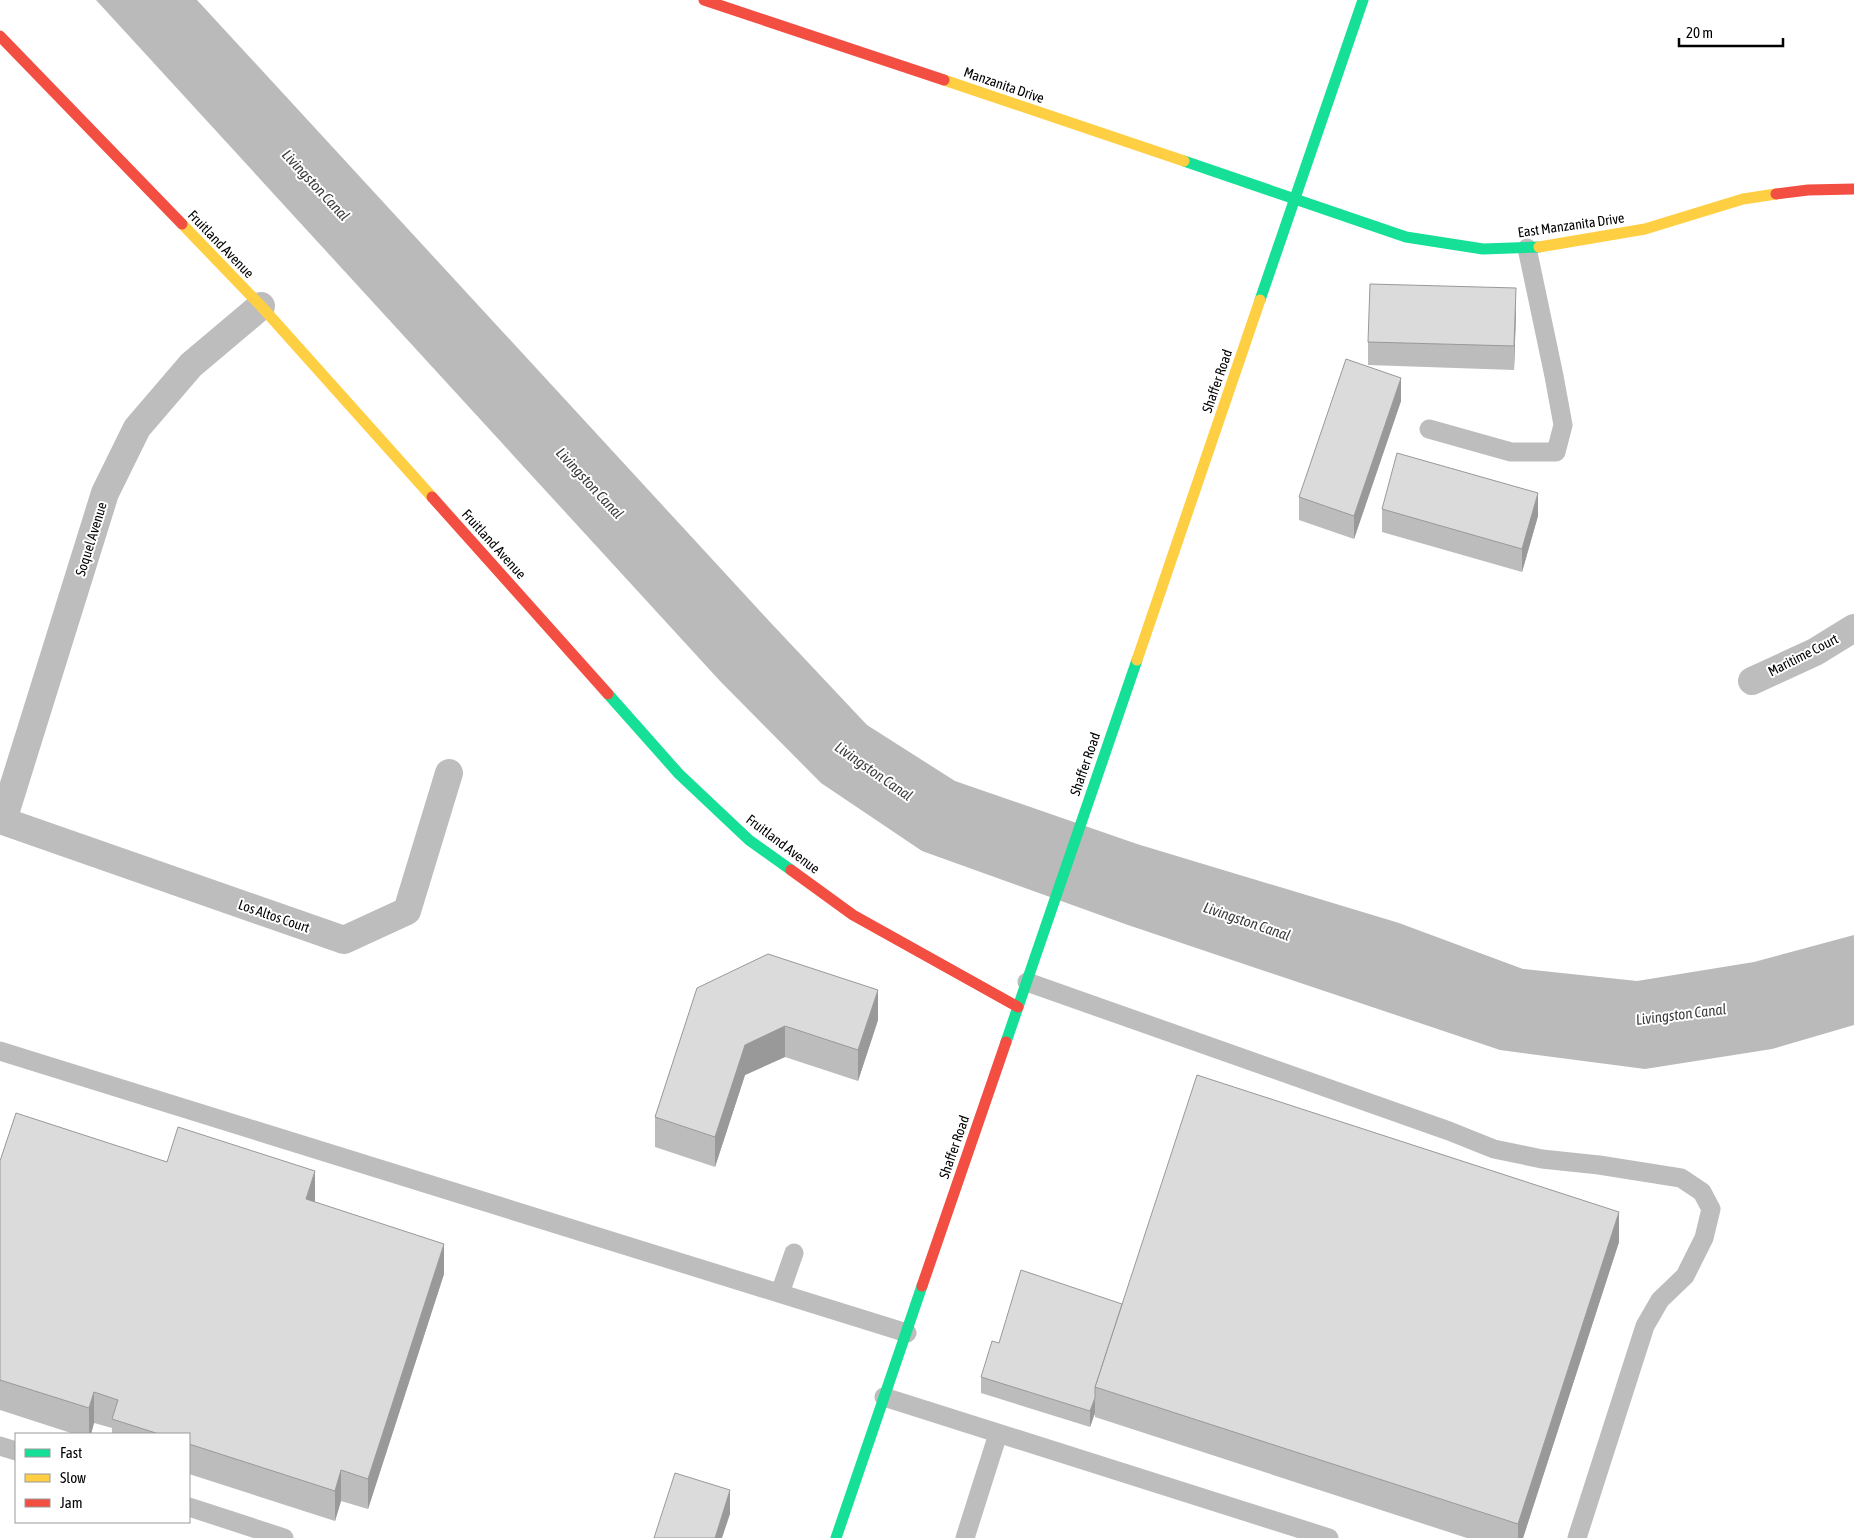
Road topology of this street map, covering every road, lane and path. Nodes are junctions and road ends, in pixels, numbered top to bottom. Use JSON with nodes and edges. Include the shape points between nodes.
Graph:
{"nodes":[{"id":1,"x":704,"y":0,"type":"edge"},
{"id":2,"x":1363,"y":0,"type":"edge"},
{"id":3,"x":0,"y":36,"type":"edge"},
{"id":4,"x":1854,"y":189,"type":"edge"},
{"id":5,"x":1295,"y":198,"type":"junction"},
{"id":6,"x":1527,"y":248,"type":"junction"},
{"id":7,"x":261,"y":306,"type":"junction"},
{"id":8,"x":1429,"y":429,"type":"dead end"},
{"id":9,"x":1854,"y":628,"type":"edge"},
{"id":10,"x":1752,"y":681,"type":"dead end"},
{"id":11,"x":449,"y":773,"type":"dead end"},
{"id":12,"x":1,"y":820,"type":"edge"},
{"id":13,"x":1027,"y":982,"type":"junction"},
{"id":14,"x":1018,"y":1007,"type":"junction"},
{"id":15,"x":0,"y":1051,"type":"edge"},
{"id":16,"x":794,"y":1253,"type":"dead end"},
{"id":17,"x":780,"y":1293,"type":"junction"},
{"id":18,"x":907,"y":1332,"type":"junction"},
{"id":19,"x":884,"y":1397,"type":"junction"},
{"id":20,"x":998,"y":1434,"type":"junction"},
{"id":21,"x":0,"y":1446,"type":"edge"},
{"id":22,"x":15,"y":1451,"type":"edge"},
{"id":23,"x":190,"y":1507,"type":"edge"},
{"id":24,"x":284,"y":1538,"type":"edge"},
{"id":25,"x":836,"y":1538,"type":"edge"},
{"id":26,"x":965,"y":1538,"type":"edge"},
{"id":27,"x":1329,"y":1538,"type":"edge"},
{"id":28,"x":1577,"y":1538,"type":"edge"}],
"edges":[{"from":1,"to":5,"type":"street","name":"Manzanita Drive"},
{"from":2,"to":5,"type":"street","name":"Shaffer Road"},
{"from":3,"to":7,"type":"street","name":"Fruitland Avenue"},
{"from":4,"to":6,"type":"street","name":"East Manzanita Drive","via":[[1808,190],[1743,199],[1645,229]]},
{"from":5,"to":6,"type":"street","name":"East Manzanita Drive","via":[[1406,238],[1483,249]]},
{"from":5,"to":13,"type":"street","name":"Shaffer Road"},
{"from":6,"to":8,"type":"lane","via":[[1563,425],[1556,452],[1511,452]]},
{"from":7,"to":12,"type":"street","name":"Soquel Avenue","via":[[191,365],[137,428],[105,492]]},
{"from":7,"to":14,"type":"street","name":"Fruitland Avenue","via":[[679,774],[749,840],[853,915]]},
{"from":9,"to":10,"type":"street","name":"Maritime Court","via":[[1815,652]]},
{"from":11,"to":12,"type":"street","name":"Los Altos Court","via":[[407,911],[344,940]]},
{"from":13,"to":14,"type":"street","name":"Shaffer Road"},
{"from":13,"to":28,"type":"lane","via":[[1494,1149],[1542,1159],[1682,1178],[1702,1192],[1711,1209],[1704,1238],[1685,1276],[1660,1300],[1645,1326]]},
{"from":14,"to":18,"type":"street","name":"Shaffer Road"},
{"from":15,"to":17,"type":"lane"},
{"from":16,"to":17,"type":"lane"},
{"from":17,"to":18,"type":"lane"},
{"from":18,"to":19,"type":"street","name":"Shaffer Road"},
{"from":19,"to":20,"type":"lane"},
{"from":19,"to":25,"type":"street","name":"Shaffer Road"},
{"from":20,"to":26,"type":"lane"},
{"from":20,"to":27,"type":"lane"},
{"from":21,"to":22,"type":"lane"},
{"from":23,"to":24,"type":"lane"}]}
